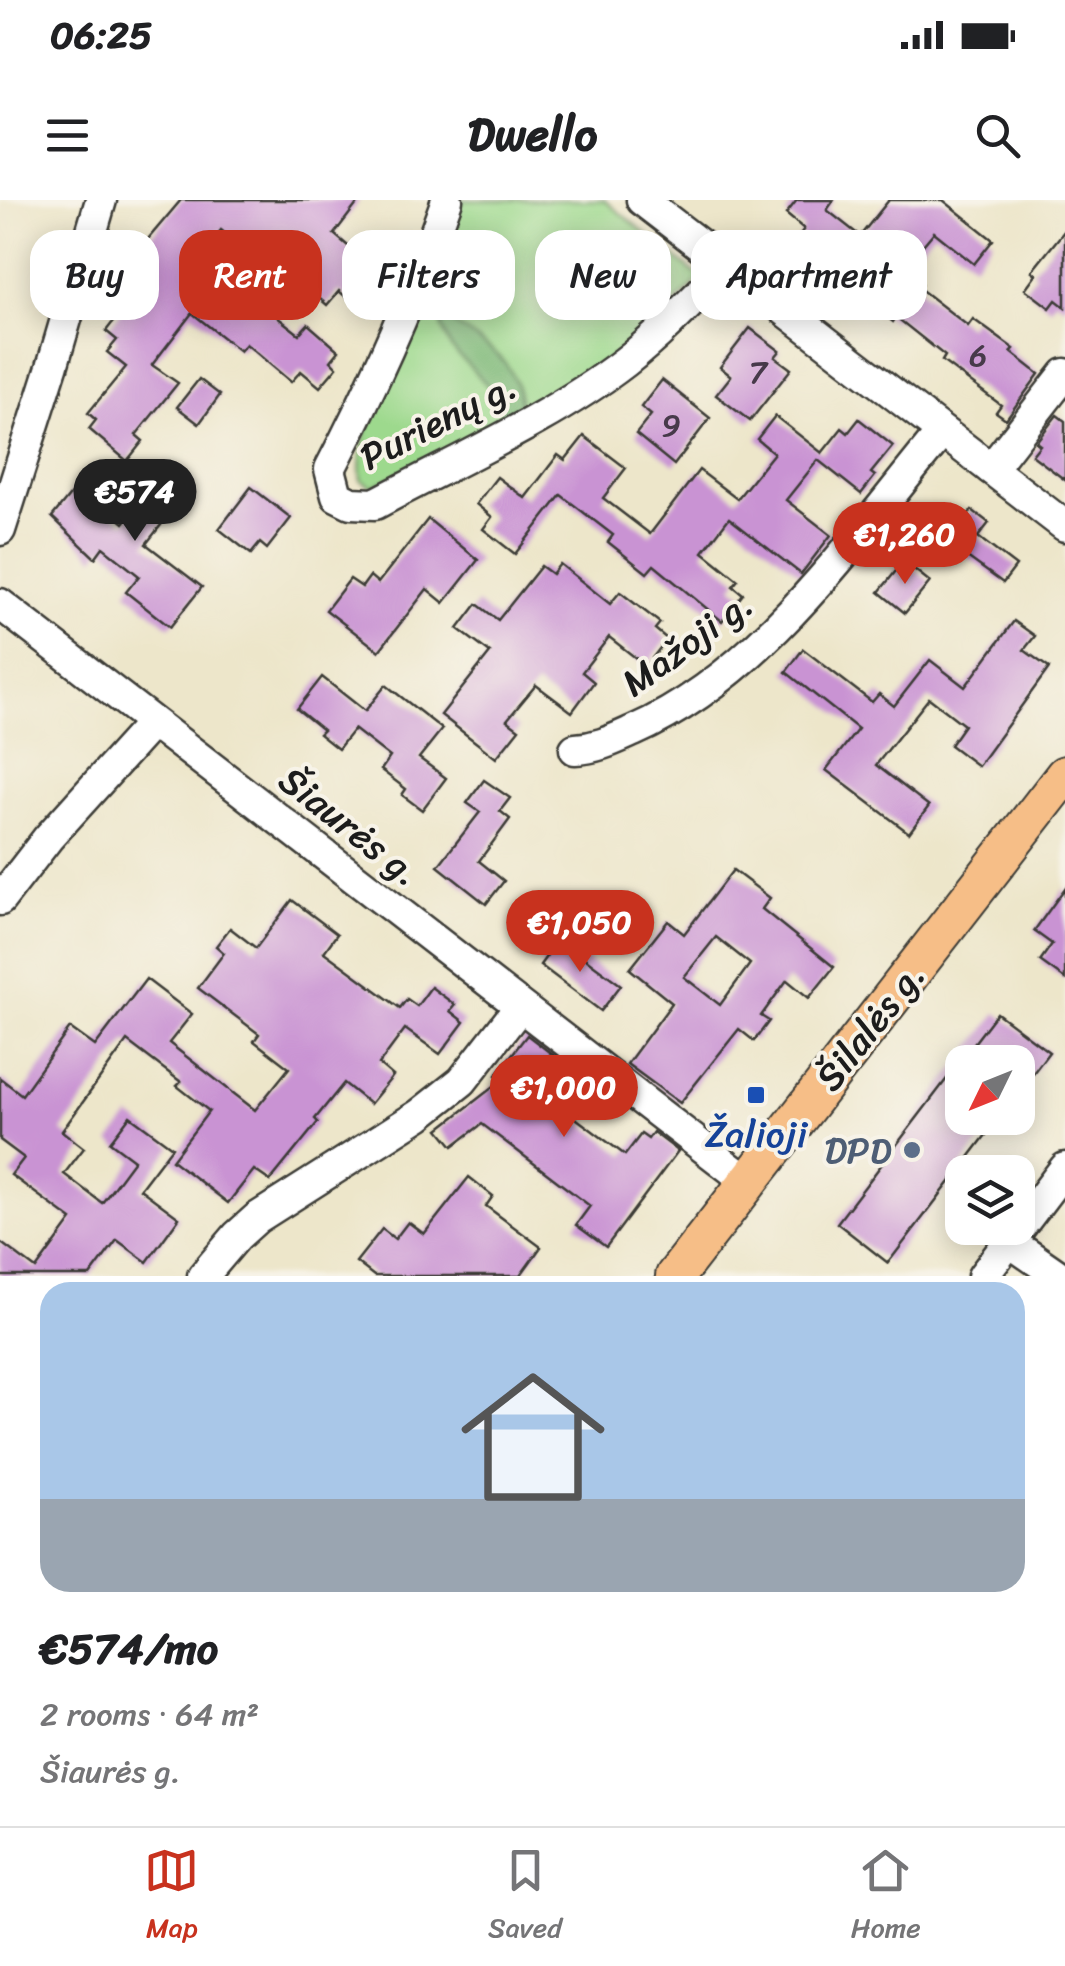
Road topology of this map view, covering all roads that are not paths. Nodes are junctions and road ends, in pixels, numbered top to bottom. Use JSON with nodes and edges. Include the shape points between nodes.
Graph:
{"nodes":[{"id":1,"x":101,"y":200,"type":"edge"},
{"id":2,"x":447,"y":200,"type":"edge"},
{"id":3,"x":642,"y":200,"type":"edge"},
{"id":4,"x":691,"y":238,"type":"edge"},
{"id":5,"x":691,"y":302,"type":"edge"},
{"id":6,"x":796,"y":320,"type":"edge"},
{"id":7,"x":1065,"y":374,"type":"edge"},
{"id":8,"x":942,"y":432,"type":"junction"},
{"id":9,"x":991,"y":469,"type":"junction"},
{"id":10,"x":1065,"y":526,"type":"edge"},
{"id":11,"x":0,"y":530,"type":"edge"},
{"id":12,"x":0,"y":604,"type":"edge"},
{"id":13,"x":152,"y":723,"type":"junction"},
{"id":14,"x":575,"y":749,"type":"dead end"},
{"id":15,"x":1065,"y":775,"type":"edge"},
{"id":16,"x":0,"y":900,"type":"edge"},
{"id":17,"x":520,"y":1008,"type":"junction"},
{"id":18,"x":1065,"y":1168,"type":"edge"},
{"id":19,"x":748,"y":1182,"type":"junction"},
{"id":20,"x":1035,"y":1208,"type":"edge"},
{"id":21,"x":1008,"y":1245,"type":"edge"},
{"id":22,"x":1014,"y":1245,"type":"edge"},
{"id":23,"x":202,"y":1276,"type":"edge"},
{"id":24,"x":674,"y":1276,"type":"edge"},
{"id":25,"x":984,"y":1276,"type":"edge"},
{"id":26,"x":1060,"y":1276,"type":"edge"}],
"edges":[{"from":1,"to":11,"type":"street"},
{"from":2,"to":5,"type":"street","name":"Purienų g.","via":[[426,261],[330,469],[337,496],[351,502],[375,504],[570,398],[622,364]]},
{"from":3,"to":4,"type":"street"},
{"from":6,"to":8,"type":"street"},
{"from":7,"to":9,"type":"street"},
{"from":8,"to":9,"type":"street"},
{"from":8,"to":14,"type":"street","name":"Mažoji g.","via":[[782,624],[734,668],[648,724],[596,748]]},
{"from":9,"to":10,"type":"street"},
{"from":12,"to":13,"type":"street","name":"Šiaurės g."},
{"from":13,"to":16,"type":"street"},
{"from":13,"to":17,"type":"street","name":"Šiaurės g."},
{"from":15,"to":19,"type":"main road","name":"Šilalės g."},
{"from":17,"to":19,"type":"street","name":"Šiaurės g."},
{"from":17,"to":23,"type":"street","via":[[462,1082],[257,1218]]},
{"from":18,"to":20,"type":"street"},
{"from":19,"to":24,"type":"main road","name":"Šilalės g."},
{"from":21,"to":25,"type":"street"},
{"from":22,"to":26,"type":"street"}]}
